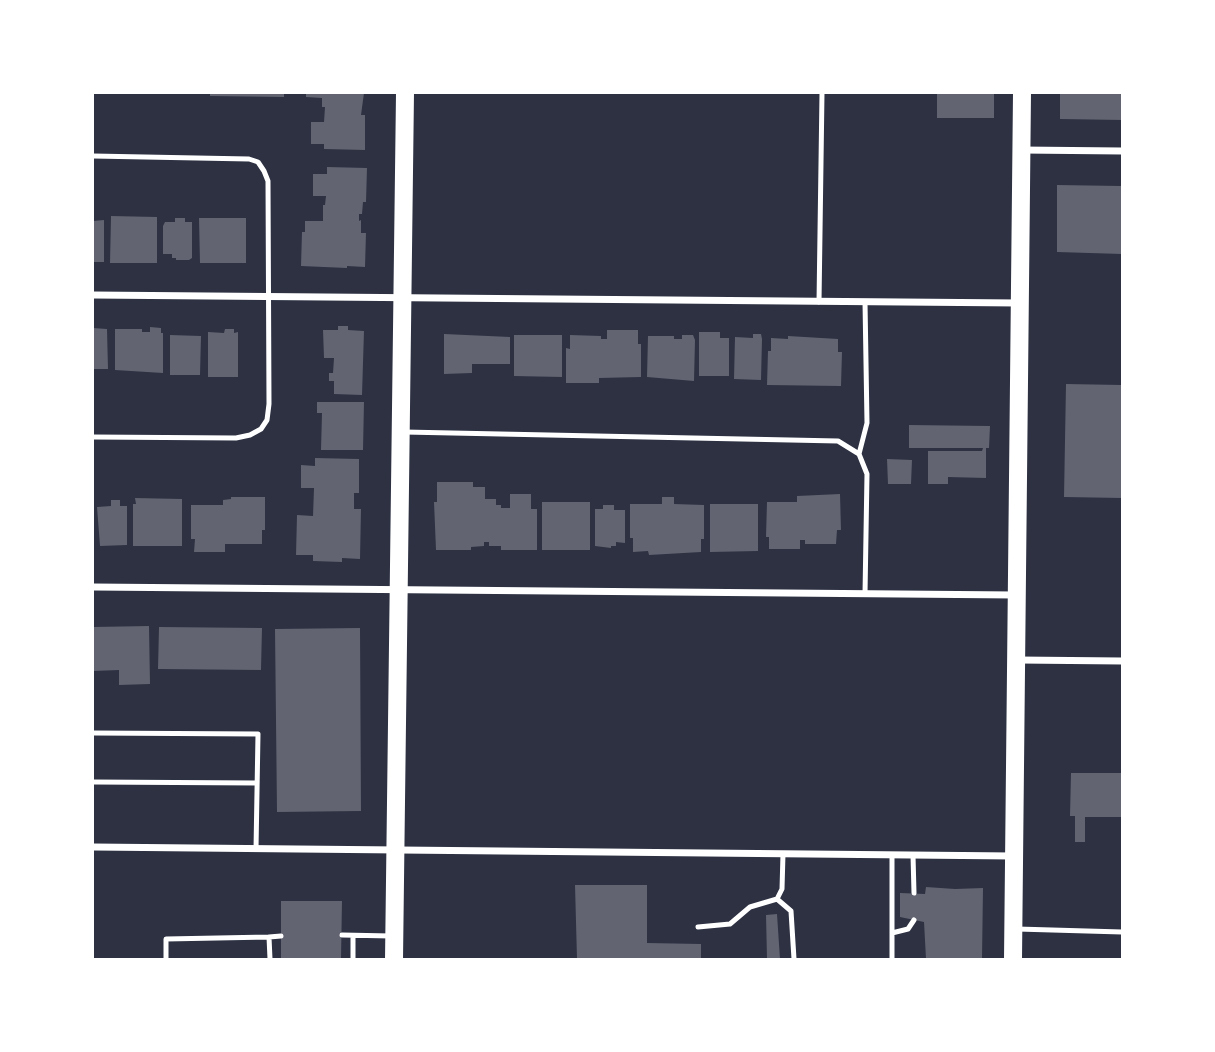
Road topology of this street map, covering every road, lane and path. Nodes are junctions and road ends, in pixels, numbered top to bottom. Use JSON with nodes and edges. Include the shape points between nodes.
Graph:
{"nodes":[{"id":1,"x":405,"y":93,"type":"edge"},
{"id":2,"x":822,"y":93,"type":"edge"},
{"id":3,"x":1022,"y":93,"type":"edge"},
{"id":4,"x":1021,"y":150,"type":"junction"},
{"id":5,"x":1122,"y":151,"type":"edge"},
{"id":6,"x":93,"y":156,"type":"edge"},
{"id":7,"x":93,"y":295,"type":"edge"},
{"id":8,"x":268,"y":296,"type":"junction"},
{"id":9,"x":402,"y":298,"type":"junction"},
{"id":10,"x":819,"y":302,"type":"junction"},
{"id":11,"x":865,"y":302,"type":"junction"},
{"id":12,"x":1019,"y":303,"type":"junction"},
{"id":13,"x":401,"y":432,"type":"junction"},
{"id":14,"x":93,"y":437,"type":"edge"},
{"id":15,"x":859,"y":454,"type":"junction"},
{"id":16,"x":93,"y":587,"type":"edge"},
{"id":17,"x":398,"y":589,"type":"junction"},
{"id":18,"x":865,"y":594,"type":"junction"},
{"id":19,"x":1016,"y":595,"type":"junction"},
{"id":20,"x":1016,"y":659,"type":"junction"},
{"id":21,"x":1122,"y":661,"type":"edge"},
{"id":22,"x":93,"y":733,"type":"edge"},
{"id":23,"x":93,"y":782,"type":"edge"},
{"id":24,"x":257,"y":783,"type":"junction"},
{"id":25,"x":93,"y":847,"type":"edge"},
{"id":26,"x":257,"y":849,"type":"junction"},
{"id":27,"x":395,"y":850,"type":"junction"},
{"id":28,"x":783,"y":854,"type":"junction"},
{"id":29,"x":892,"y":855,"type":"junction"},
{"id":30,"x":913,"y":855,"type":"junction"},
{"id":31,"x":1013,"y":856,"type":"junction"},
{"id":32,"x":914,"y":893,"type":"dead end"},
{"id":33,"x":777,"y":899,"type":"junction"},
{"id":34,"x":914,"y":920,"type":"dead end"},
{"id":35,"x":698,"y":926,"type":"dead end"},
{"id":36,"x":1012,"y":929,"type":"junction"},
{"id":37,"x":1122,"y":932,"type":"edge"},
{"id":38,"x":892,"y":933,"type":"junction"},
{"id":39,"x":281,"y":936,"type":"dead end"},
{"id":40,"x":342,"y":936,"type":"dead end"},
{"id":41,"x":353,"y":936,"type":"junction"},
{"id":42,"x":394,"y":936,"type":"junction"},
{"id":43,"x":269,"y":937,"type":"junction"},
{"id":44,"x":166,"y":959,"type":"edge"},
{"id":45,"x":270,"y":959,"type":"edge"},
{"id":46,"x":354,"y":959,"type":"edge"},
{"id":47,"x":394,"y":959,"type":"edge"},
{"id":48,"x":794,"y":959,"type":"edge"},
{"id":49,"x":892,"y":959,"type":"edge"},
{"id":50,"x":1013,"y":959,"type":"edge"}],
"edges":[{"from":1,"to":9,"type":"main road"},
{"from":2,"to":10,"type":"lane"},
{"from":3,"to":4,"type":"main road"},
{"from":4,"to":5,"type":"street"},
{"from":4,"to":12,"type":"main road"},
{"from":6,"to":8,"type":"lane","via":[[258,162],[268,181]]},
{"from":7,"to":8,"type":"street"},
{"from":8,"to":9,"type":"street"},
{"from":8,"to":14,"type":"lane","via":[[269,404],[261,429],[236,438]]},
{"from":9,"to":10,"type":"street"},
{"from":9,"to":13,"type":"main road"},
{"from":10,"to":11,"type":"street"},
{"from":11,"to":12,"type":"street"},
{"from":11,"to":15,"type":"lane","via":[[867,423]]},
{"from":12,"to":19,"type":"main road"},
{"from":13,"to":15,"type":"lane","via":[[838,441]]},
{"from":13,"to":17,"type":"main road"},
{"from":15,"to":18,"type":"lane","via":[[867,474]]},
{"from":16,"to":17,"type":"street"},
{"from":17,"to":18,"type":"street"},
{"from":17,"to":27,"type":"main road"},
{"from":18,"to":19,"type":"street"},
{"from":19,"to":20,"type":"main road"},
{"from":20,"to":21,"type":"street"},
{"from":20,"to":31,"type":"main road"},
{"from":22,"to":24,"type":"lane","via":[[258,734]]},
{"from":23,"to":24,"type":"lane"},
{"from":24,"to":26,"type":"lane"},
{"from":25,"to":26,"type":"street"},
{"from":26,"to":27,"type":"street"},
{"from":27,"to":28,"type":"street"},
{"from":27,"to":42,"type":"main road"},
{"from":28,"to":29,"type":"street"},
{"from":28,"to":33,"type":"lane","via":[[782,890]]},
{"from":29,"to":30,"type":"street"},
{"from":29,"to":38,"type":"lane"},
{"from":30,"to":31,"type":"street"},
{"from":30,"to":32,"type":"lane"},
{"from":31,"to":36,"type":"main road"},
{"from":33,"to":35,"type":"lane","via":[[750,907],[730,924]]},
{"from":33,"to":48,"type":"lane","via":[[791,911]]},
{"from":34,"to":38,"type":"lane","via":[[908,929]]},
{"from":36,"to":37,"type":"lane"},
{"from":36,"to":50,"type":"main road"},
{"from":38,"to":49,"type":"lane"},
{"from":39,"to":43,"type":"lane"},
{"from":40,"to":41,"type":"lane"},
{"from":41,"to":42,"type":"lane"},
{"from":41,"to":46,"type":"lane"},
{"from":42,"to":47,"type":"main road"},
{"from":43,"to":44,"type":"lane","via":[[166,939]]},
{"from":43,"to":45,"type":"lane"}]}
